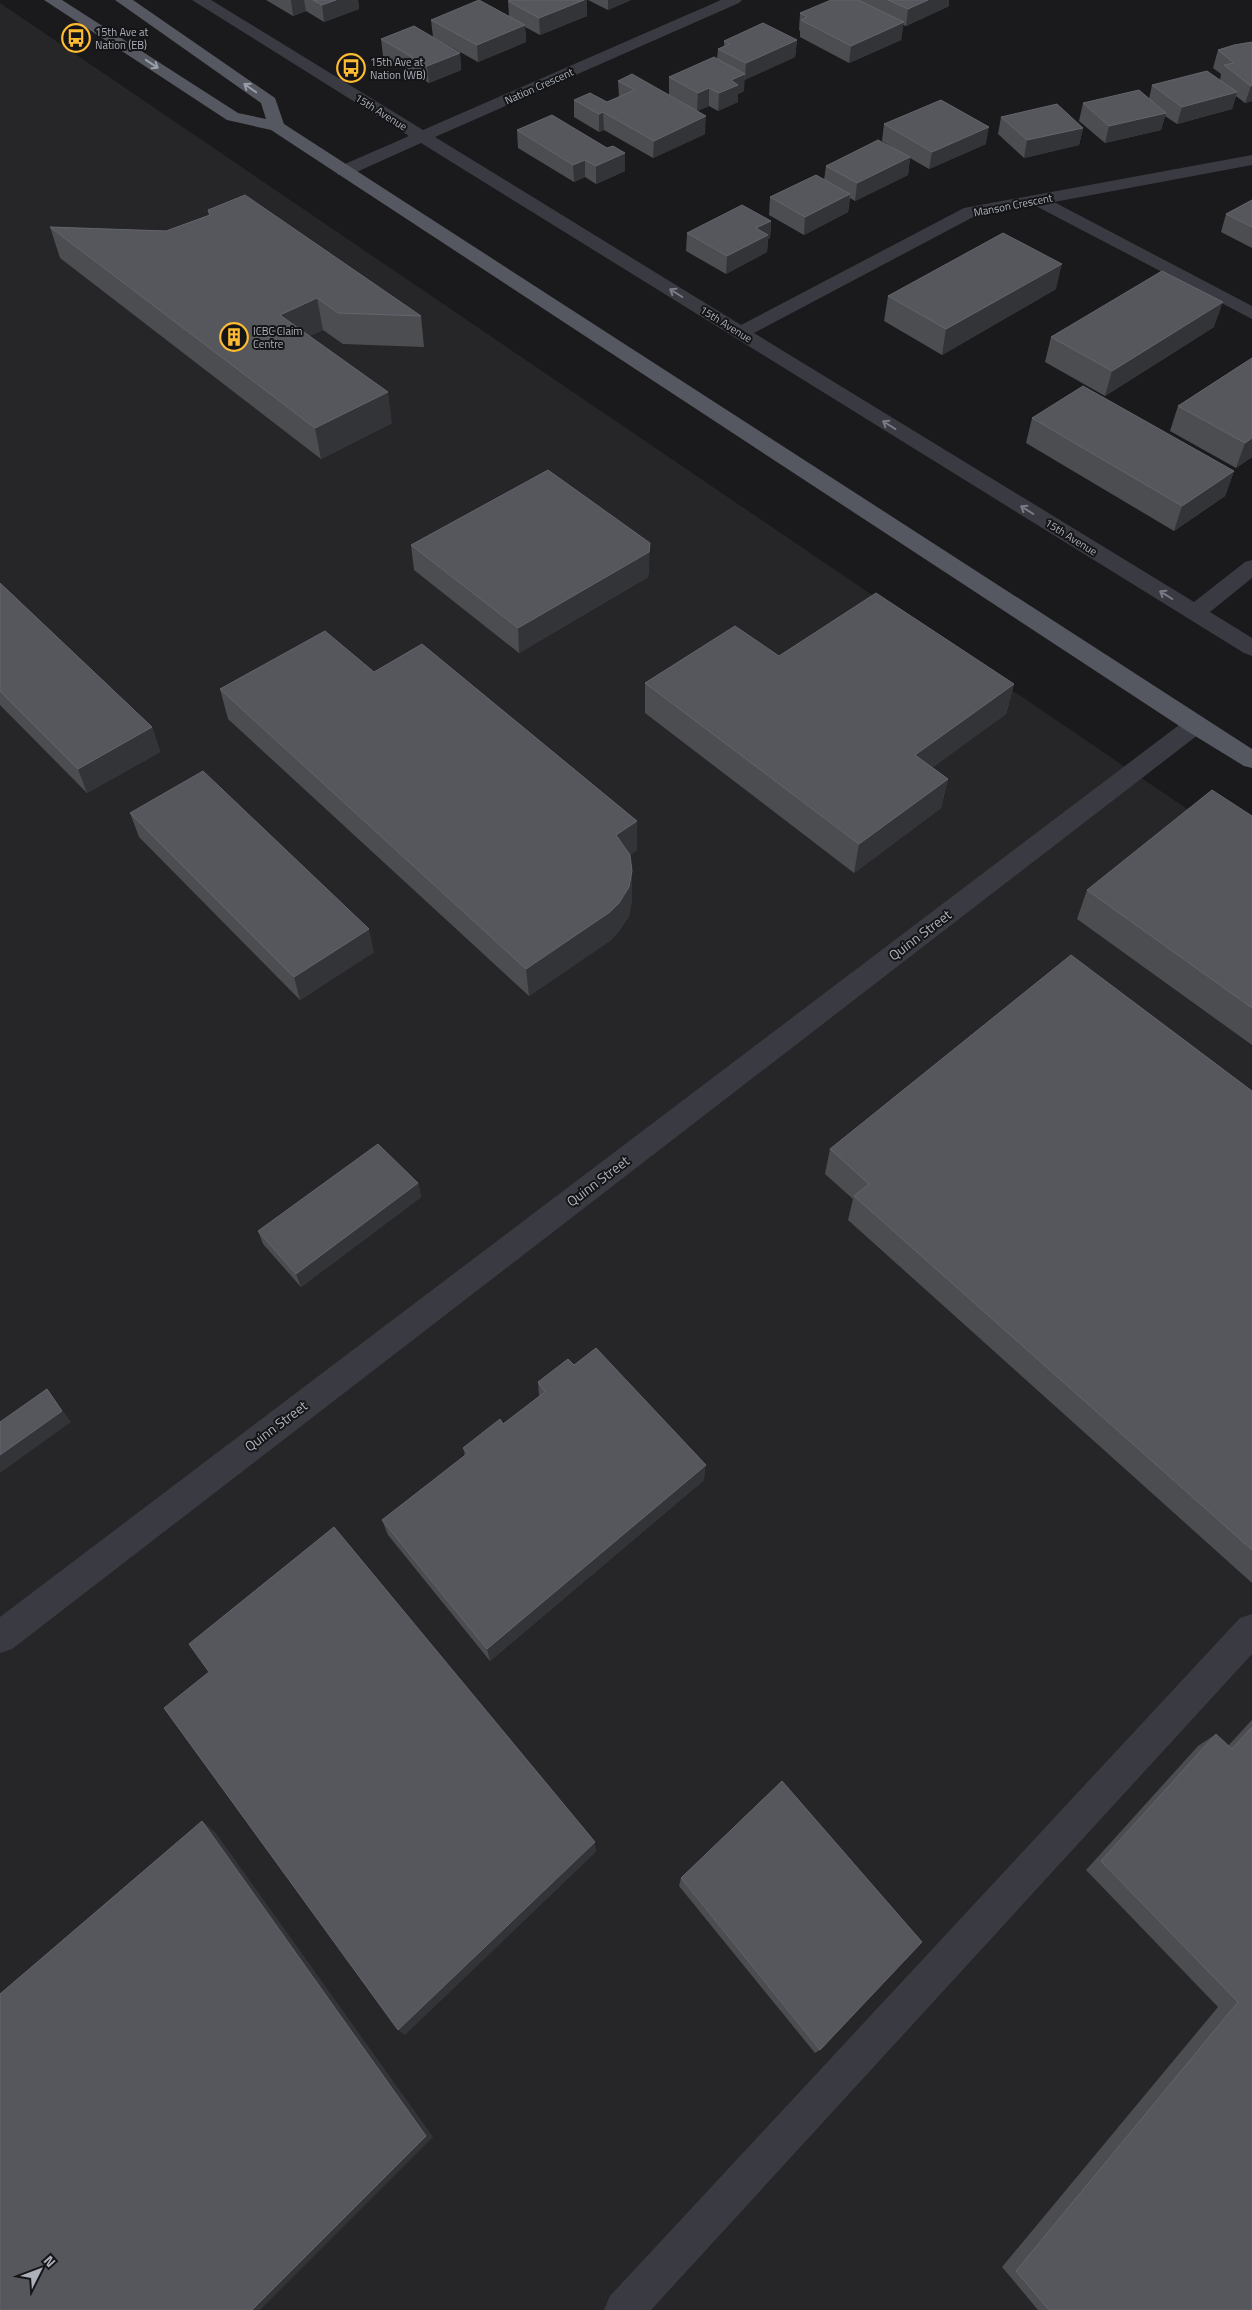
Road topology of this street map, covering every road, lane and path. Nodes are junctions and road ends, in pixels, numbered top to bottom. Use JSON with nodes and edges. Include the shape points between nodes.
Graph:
{"nodes":[{"id":1,"x":52,"y":0,"type":"edge"},
{"id":2,"x":124,"y":0,"type":"edge"},
{"id":3,"x":200,"y":0,"type":"edge"},
{"id":4,"x":734,"y":0,"type":"edge"},
{"id":5,"x":276,"y":126,"type":"junction"},
{"id":6,"x":422,"y":137,"type":"junction"},
{"id":7,"x":1252,"y":160,"type":"edge"},
{"id":8,"x":344,"y":171,"type":"junction"},
{"id":9,"x":1038,"y":200,"type":"junction"},
{"id":10,"x":1252,"y":313,"type":"edge"},
{"id":11,"x":740,"y":333,"type":"junction"},
{"id":12,"x":1252,"y":567,"type":"edge"},
{"id":13,"x":1195,"y":613,"type":"junction"},
{"id":14,"x":1252,"y":648,"type":"edge"},
{"id":15,"x":1195,"y":725,"type":"junction"},
{"id":16,"x":1252,"y":760,"type":"edge"},
{"id":17,"x":1252,"y":1630,"type":"edge"},
{"id":18,"x":0,"y":1636,"type":"edge"},
{"id":19,"x":624,"y":2310,"type":"edge"}],
"edges":[{"from":1,"to":5,"type":"main road","one_way":true,"via":[[233,117]]},
{"from":5,"to":2,"type":"main road","one_way":true,"via":[[269,101]]},
{"from":3,"to":6,"type":"street","name":"15th Avenue"},
{"from":4,"to":6,"type":"street","name":"Nation Crescent"},
{"from":5,"to":8,"type":"main road"},
{"from":6,"to":8,"type":"street","name":"Nation Crescent"},
{"from":11,"to":6,"type":"street","name":"15th Avenue","one_way":true},
{"from":7,"to":9,"type":"street","name":"Manson Crescent"},
{"from":8,"to":15,"type":"main road"},
{"from":9,"to":10,"type":"street"},
{"from":9,"to":11,"type":"street","name":"Manson Crescent","via":[[970,212]]},
{"from":13,"to":11,"type":"street","name":"15th Avenue","one_way":true},
{"from":12,"to":13,"type":"street"},
{"from":13,"to":14,"type":"street","name":"15th Avenue"},
{"from":15,"to":16,"type":"main road"},
{"from":15,"to":18,"type":"street","name":"Quinn Street"},
{"from":17,"to":19,"type":"street"}]}
